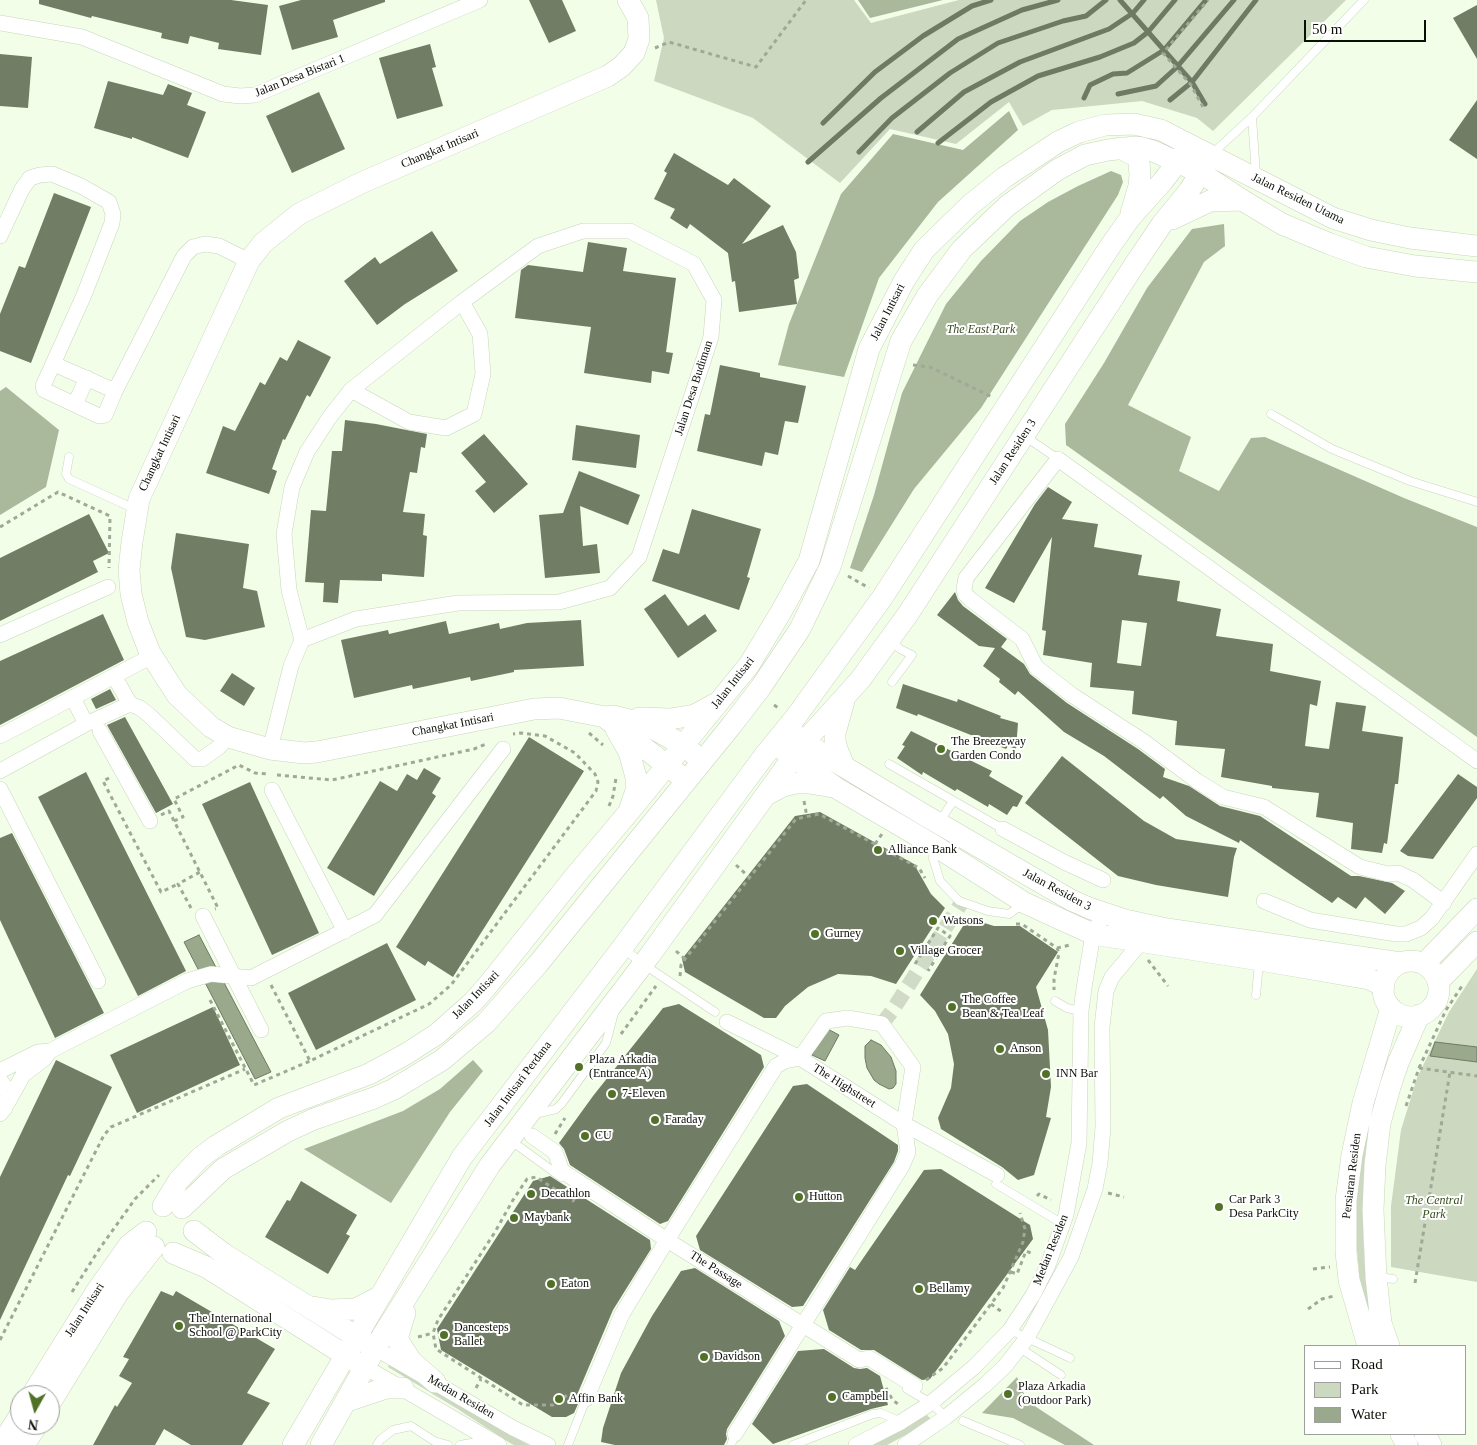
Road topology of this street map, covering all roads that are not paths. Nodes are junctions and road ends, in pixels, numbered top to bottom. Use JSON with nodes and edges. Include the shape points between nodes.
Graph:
{"nodes":[{"id":1,"x":480,"y":0,"type":"edge"},
{"id":2,"x":628,"y":0,"type":"edge"},
{"id":3,"x":1364,"y":0,"type":"edge"},
{"id":4,"x":0,"y":23,"type":"edge"},
{"id":5,"x":1252,"y":117,"type":"junction"},
{"id":6,"x":1191,"y":144,"type":"junction"},
{"id":7,"x":1120,"y":148,"type":"junction"},
{"id":8,"x":1211,"y":154,"type":"junction"},
{"id":9,"x":1178,"y":162,"type":"junction"},
{"id":10,"x":1201,"y":173,"type":"junction"},
{"id":11,"x":1256,"y":180,"type":"junction"},
{"id":12,"x":1242,"y":200,"type":"junction"},
{"id":13,"x":1130,"y":218,"type":"junction"},
{"id":14,"x":1162,"y":224,"type":"junction"},
{"id":15,"x":0,"y":236,"type":"edge"},
{"id":16,"x":1477,"y":246,"type":"edge"},
{"id":17,"x":249,"y":261,"type":"junction"},
{"id":18,"x":1477,"y":272,"type":"edge"},
{"id":19,"x":462,"y":302,"type":"junction"},
{"id":20,"x":54,"y":364,"type":"junction"},
{"id":21,"x":87,"y":378,"type":"junction"},
{"id":22,"x":351,"y":390,"type":"junction"},
{"id":23,"x":115,"y":391,"type":"junction"},
{"id":24,"x":75,"y":404,"type":"junction"},
{"id":25,"x":1271,"y":414,"type":"dead end"},
{"id":26,"x":1024,"y":436,"type":"junction"},
{"id":27,"x":69,"y":457,"type":"dead end"},
{"id":28,"x":1058,"y":459,"type":"junction"},
{"id":29,"x":1477,"y":502,"type":"edge"},
{"id":30,"x":136,"y":510,"type":"junction"},
{"id":31,"x":108,"y":587,"type":"road end"},
{"id":32,"x":0,"y":635,"type":"edge"},
{"id":33,"x":889,"y":639,"type":"junction"},
{"id":34,"x":302,"y":640,"type":"junction"},
{"id":35,"x":152,"y":656,"type":"junction"},
{"id":36,"x":114,"y":676,"type":"junction"},
{"id":37,"x":892,"y":682,"type":"dead end"},
{"id":38,"x":846,"y":696,"type":"junction"},
{"id":39,"x":73,"y":698,"type":"junction"},
{"id":40,"x":718,"y":703,"type":"junction"},
{"id":41,"x":130,"y":704,"type":"junction"},
{"id":42,"x":611,"y":719,"type":"junction"},
{"id":43,"x":86,"y":724,"type":"junction"},
{"id":44,"x":100,"y":731,"type":"dead end"},
{"id":45,"x":0,"y":736,"type":"edge"},
{"id":46,"x":780,"y":736,"type":"junction"},
{"id":47,"x":228,"y":737,"type":"junction"},
{"id":48,"x":683,"y":746,"type":"junction"},
{"id":49,"x":270,"y":749,"type":"junction"},
{"id":50,"x":504,"y":749,"type":"dead end"},
{"id":51,"x":799,"y":749,"type":"junction"},
{"id":52,"x":702,"y":761,"type":"junction"},
{"id":53,"x":1477,"y":761,"type":"edge"},
{"id":54,"x":889,"y":764,"type":"dead end"},
{"id":55,"x":667,"y":765,"type":"junction"},
{"id":56,"x":844,"y":766,"type":"junction"},
{"id":57,"x":0,"y":771,"type":"edge"},
{"id":58,"x":687,"y":781,"type":"junction"},
{"id":59,"x":0,"y":789,"type":"edge"},
{"id":60,"x":838,"y":789,"type":"junction"},
{"id":61,"x":272,"y":790,"type":"dead end"},
{"id":62,"x":766,"y":796,"type":"junction"},
{"id":63,"x":953,"y":801,"type":"junction"},
{"id":64,"x":628,"y":814,"type":"junction"},
{"id":65,"x":150,"y":821,"type":"road end"},
{"id":66,"x":939,"y":823,"type":"junction"},
{"id":67,"x":1003,"y":829,"type":"joint"},
{"id":68,"x":935,"y":846,"type":"junction"},
{"id":69,"x":1477,"y":854,"type":"edge"},
{"id":70,"x":1103,"y":880,"type":"dead end"},
{"id":71,"x":1264,"y":901,"type":"dead end"},
{"id":72,"x":1025,"y":903,"type":"junction"},
{"id":73,"x":1444,"y":903,"type":"junction"},
{"id":74,"x":1477,"y":909,"type":"edge"},
{"id":75,"x":1104,"y":914,"type":"junction"},
{"id":76,"x":202,"y":916,"type":"road end"},
{"id":77,"x":345,"y":931,"type":"junction"},
{"id":78,"x":1093,"y":934,"type":"junction"},
{"id":79,"x":1142,"y":941,"type":"junction"},
{"id":80,"x":1477,"y":942,"type":"edge"},
{"id":81,"x":622,"y":948,"type":"junction"},
{"id":82,"x":1260,"y":960,"type":"junction"},
{"id":83,"x":1401,"y":963,"type":"junction"},
{"id":84,"x":643,"y":964,"type":"junction"},
{"id":85,"x":1424,"y":964,"type":"junction"},
{"id":86,"x":234,"y":976,"type":"junction"},
{"id":87,"x":98,"y":981,"type":"dead end"},
{"id":88,"x":1438,"y":982,"type":"junction"},
{"id":89,"x":1384,"y":986,"type":"junction"},
{"id":90,"x":1256,"y":995,"type":"dead end"},
{"id":91,"x":1055,"y":1001,"type":"road end"},
{"id":92,"x":1392,"y":1008,"type":"junction"},
{"id":93,"x":1082,"y":1011,"type":"junction"},
{"id":94,"x":715,"y":1012,"type":"dead end"},
{"id":95,"x":1419,"y":1015,"type":"junction"},
{"id":96,"x":728,"y":1022,"type":"dead end"},
{"id":97,"x":261,"y":1030,"type":"dead end"},
{"id":98,"x":50,"y":1051,"type":"junction"},
{"id":99,"x":800,"y":1058,"type":"junction"},
{"id":100,"x":0,"y":1071,"type":"edge"},
{"id":101,"x":0,"y":1080,"type":"edge"},
{"id":102,"x":2,"y":1111,"type":"edge"},
{"id":103,"x":904,"y":1124,"type":"junction"},
{"id":104,"x":532,"y":1136,"type":"dead end"},
{"id":105,"x":509,"y":1139,"type":"junction"},
{"id":106,"x":997,"y":1180,"type":"joint"},
{"id":107,"x":576,"y":1184,"type":"junction"},
{"id":108,"x":172,"y":1207,"type":"junction"},
{"id":109,"x":1063,"y":1224,"type":"junction"},
{"id":110,"x":194,"y":1232,"type":"junction"},
{"id":111,"x":667,"y":1240,"type":"junction"},
{"id":112,"x":157,"y":1244,"type":"junction"},
{"id":113,"x":426,"y":1267,"type":"junction"},
{"id":114,"x":379,"y":1296,"type":"junction"},
{"id":115,"x":305,"y":1306,"type":"junction"},
{"id":116,"x":804,"y":1324,"type":"junction"},
{"id":117,"x":302,"y":1328,"type":"junction"},
{"id":118,"x":1010,"y":1330,"type":"junction"},
{"id":119,"x":356,"y":1336,"type":"junction"},
{"id":120,"x":1024,"y":1343,"type":"junction"},
{"id":121,"x":1368,"y":1345,"type":"edge"},
{"id":122,"x":1389,"y":1345,"type":"edge"},
{"id":123,"x":375,"y":1348,"type":"junction"},
{"id":124,"x":345,"y":1355,"type":"junction"},
{"id":125,"x":1070,"y":1358,"type":"dead end"},
{"id":126,"x":365,"y":1367,"type":"junction"},
{"id":127,"x":871,"y":1367,"type":"dead end"},
{"id":128,"x":1061,"y":1375,"type":"dead end"},
{"id":129,"x":435,"y":1382,"type":"junction"},
{"id":130,"x":38,"y":1385,"type":"edge"},
{"id":131,"x":915,"y":1386,"type":"road end"},
{"id":132,"x":60,"y":1387,"type":"edge"},
{"id":133,"x":403,"y":1388,"type":"junction"},
{"id":134,"x":321,"y":1397,"type":"junction"},
{"id":135,"x":586,"y":1399,"type":"joint"},
{"id":136,"x":347,"y":1401,"type":"junction"},
{"id":137,"x":931,"y":1403,"type":"junction"},
{"id":138,"x":946,"y":1417,"type":"junction"},
{"id":139,"x":963,"y":1421,"type":"dead end"},
{"id":140,"x":901,"y":1422,"type":"junction"},
{"id":141,"x":10,"y":1431,"type":"edge"},
{"id":142,"x":733,"y":1440,"type":"edge"},
{"id":143,"x":494,"y":1442,"type":"edge"},
{"id":144,"x":1,"y":1445,"type":"edge"},
{"id":145,"x":293,"y":1445,"type":"edge"},
{"id":146,"x":321,"y":1445,"type":"edge"},
{"id":147,"x":378,"y":1445,"type":"edge"},
{"id":148,"x":448,"y":1445,"type":"edge"},
{"id":149,"x":460,"y":1445,"type":"edge"},
{"id":150,"x":548,"y":1445,"type":"edge"},
{"id":151,"x":568,"y":1445,"type":"edge"},
{"id":152,"x":794,"y":1445,"type":"edge"},
{"id":153,"x":856,"y":1445,"type":"edge"},
{"id":154,"x":905,"y":1445,"type":"edge"},
{"id":155,"x":1020,"y":1445,"type":"edge"}],
"edges":[{"from":1,"to":4,"type":"street","name":"Jalan Desa Bistari 1","via":[[255,95],[240,96],[223,94],[82,37]]},
{"from":2,"to":17,"type":"street","name":"Changkat Intisari","via":[[638,18],[639,39],[634,53],[608,76],[360,183],[299,214],[264,243]]},
{"from":3,"to":5,"type":"lane"},
{"from":5,"to":8,"type":"lane"},
{"from":5,"to":11,"type":"lane"},
{"from":6,"to":8,"type":"street","name":"Jalan Intisari"},
{"from":6,"to":9,"type":"street"},
{"from":6,"to":40,"type":"street","name":"Jalan Intisari","via":[[1161,130],[1134,124],[1105,125],[1079,132],[1005,177],[970,205],[924,250],[869,349],[809,560],[749,665]]},
{"from":7,"to":9,"type":"street","name":"Jalan Intisari","via":[[1144,148]]},
{"from":7,"to":13,"type":"street","via":[[1136,156],[1139,162],[1139,186]]},
{"from":7,"to":52,"type":"street","name":"Jalan Intisari","via":[[1084,155],[1007,206],[962,249],[927,296],[894,360],[820,591],[800,629],[761,687]]},
{"from":8,"to":10,"type":"street","name":"Jalan Residen 3"},
{"from":8,"to":11,"type":"street","name":"Jalan Residen Utama"},
{"from":9,"to":10,"type":"street","name":"Jalan Residen Utama"},
{"from":9,"to":13,"type":"street"},
{"from":10,"to":12,"type":"street","name":"Jalan Residen Utama"},
{"from":10,"to":14,"type":"street","name":"Jalan Residen 3"},
{"from":11,"to":16,"type":"street","name":"Jalan Residen Utama","via":[[1333,218],[1371,230]]},
{"from":12,"to":14,"type":"street","via":[[1210,200]]},
{"from":12,"to":18,"type":"street","name":"Jalan Residen Utama","via":[[1282,224],[1366,257]]},
{"from":13,"to":46,"type":"street","via":[[882,598]]},
{"from":14,"to":26,"type":"street","name":"Jalan Residen 3"},
{"from":15,"to":20,"type":"street","via":[[22,189],[30,178],[40,174],[52,174],[110,202],[112,223]]},
{"from":17,"to":23,"type":"street","via":[[219,246],[204,244],[193,247],[184,256]]},
{"from":17,"to":30,"type":"street","name":"Changkat Intisari"},
{"from":19,"to":22,"type":"street","name":"Jalan Desa Budiman"},
{"from":19,"to":22,"type":"street","via":[[480,334],[483,374],[474,414],[446,428],[409,422]]},
{"from":19,"to":34,"type":"street","name":"Jalan Desa Budiman","via":[[538,246],[583,231],[630,231],[694,264],[714,300],[711,337],[639,558],[610,588],[559,602],[458,603],[356,619]]},
{"from":20,"to":21,"type":"street"},
{"from":20,"to":24,"type":"street","via":[[44,390]]},
{"from":21,"to":23,"type":"street"},
{"from":21,"to":24,"type":"street"},
{"from":22,"to":34,"type":"street","name":"Jalan Desa Budiman","via":[[307,452],[292,488],[284,534],[289,590]]},
{"from":23,"to":24,"type":"street","via":[[102,416]]},
{"from":25,"to":29,"type":"lane","via":[[1332,450],[1410,481]]},
{"from":26,"to":28,"type":"lane"},
{"from":26,"to":33,"type":"street","name":"Jalan Residen 3"},
{"from":27,"to":30,"type":"lane","via":[[68,479]]},
{"from":28,"to":53,"type":"street"},
{"from":28,"to":73,"type":"street","via":[[966,578],[964,589],[970,599],[1022,639],[1036,667],[1223,798],[1264,807],[1360,868],[1398,873]]},
{"from":30,"to":35,"type":"street","name":"Changkat Intisari","via":[[130,570],[132,594],[138,622]]},
{"from":31,"to":32,"type":"street"},
{"from":33,"to":37,"type":"lane","via":[[912,655]]},
{"from":33,"to":38,"type":"street","name":"Jalan Residen 3"},
{"from":34,"to":49,"type":"street","via":[[291,666]]},
{"from":35,"to":36,"type":"street"},
{"from":35,"to":47,"type":"street","name":"Changkat Intisari","via":[[177,695]]},
{"from":36,"to":39,"type":"street"},
{"from":36,"to":41,"type":"street"},
{"from":38,"to":51,"type":"street","name":"Jalan Residen 3"},
{"from":38,"to":56,"type":"street","via":[[835,733]]},
{"from":39,"to":43,"type":"street"},
{"from":39,"to":45,"type":"street"},
{"from":40,"to":42,"type":"street","via":[[695,715],[670,719],[625,716]]},
{"from":40,"to":48,"type":"street","name":"Jalan Intisari"},
{"from":41,"to":43,"type":"street"},
{"from":41,"to":47,"type":"street","via":[[140,708],[194,759],[202,760]]},
{"from":42,"to":48,"type":"street","name":"Changkat Intisari","via":[[645,724]]},
{"from":42,"to":49,"type":"street","name":"Changkat Intisari","via":[[559,708],[534,709],[317,752]]},
{"from":42,"to":55,"type":"street","name":"Changkat Intisari"},
{"from":42,"to":64,"type":"street","via":[[629,752],[636,777],[636,791]]},
{"from":43,"to":57,"type":"street"},
{"from":44,"to":65,"type":"street"},
{"from":46,"to":51,"type":"street","name":"Jalan Residen 3"},
{"from":46,"to":81,"type":"street","name":"Jalan Intisari Perdana"},
{"from":47,"to":49,"type":"street","name":"Changkat Intisari"},
{"from":48,"to":52,"type":"street","name":"Changkat Intisari"},
{"from":48,"to":55,"type":"street","name":"Jalan Intisari"},
{"from":50,"to":77,"type":"street","via":[[375,915]]},
{"from":51,"to":56,"type":"street","name":"Jalan Residen 3"},
{"from":51,"to":60,"type":"street","name":"Jalan Residen 3"},
{"from":51,"to":62,"type":"street","name":"Jalan Intisari Perdana"},
{"from":52,"to":58,"type":"street","name":"Jalan Intisari"},
{"from":54,"to":63,"type":"lane"},
{"from":55,"to":58,"type":"street","name":"Changkat Intisari"},
{"from":55,"to":64,"type":"street","name":"Jalan Intisari"},
{"from":56,"to":66,"type":"street","name":"Jalan Residen 3"},
{"from":58,"to":108,"type":"street","name":"Jalan Intisari","via":[[538,964],[486,1023],[442,1060],[394,1089],[288,1131],[223,1169]]},
{"from":59,"to":87,"type":"street"},
{"from":60,"to":62,"type":"street","via":[[796,783]]},
{"from":60,"to":68,"type":"street","name":"Jalan Residen 3"},
{"from":61,"to":77,"type":"street"},
{"from":62,"to":84,"type":"street","name":"Jalan Intisari Perdana"},
{"from":63,"to":66,"type":"lane"},
{"from":63,"to":67,"type":"lane"},
{"from":64,"to":108,"type":"street","name":"Jalan Intisari","via":[[574,876],[488,985],[437,1034],[369,1074],[279,1108],[216,1146],[179,1180]]},
{"from":66,"to":75,"type":"street","name":"Jalan Residen 3","via":[[1071,900]]},
{"from":67,"to":70,"type":"street"},
{"from":68,"to":72,"type":"street","name":"Jalan Residen 3"},
{"from":68,"to":72,"type":"lane","via":[[932,858],[940,881],[959,901],[1009,914]]},
{"from":69,"to":73,"type":"street"},
{"from":71,"to":73,"type":"street","via":[[1310,920],[1406,934],[1421,928]]},
{"from":72,"to":78,"type":"street","name":"Jalan Residen 3"},
{"from":74,"to":85,"type":"street"},
{"from":75,"to":78,"type":"street","name":"Medan Residen"},
{"from":75,"to":83,"type":"street","name":"Jalan Residen 3","via":[[1167,929]]},
{"from":76,"to":86,"type":"street"},
{"from":77,"to":86,"type":"street","via":[[251,978]]},
{"from":78,"to":79,"type":"street","name":"Jalan Residen 3"},
{"from":78,"to":93,"type":"street","name":"Medan Residen"},
{"from":79,"to":82,"type":"street","name":"Jalan Residen 3"},
{"from":79,"to":120,"type":"street","name":"Medan Residen","via":[[1112,976],[1106,991],[1102,1027],[1103,1127],[1095,1189],[1071,1257]]},
{"from":80,"to":88,"type":"street"},
{"from":81,"to":84,"type":"lane"},
{"from":81,"to":114,"type":"street","name":"Jalan Intisari Perdana","via":[[462,1157]]},
{"from":82,"to":89,"type":"street","name":"Jalan Residen 3","via":[[1369,979]]},
{"from":82,"to":90,"type":"lane"},
{"from":83,"to":85,"type":"street","via":[[1417,961]]},
{"from":83,"to":89,"type":"street","via":[[1389,972]]},
{"from":84,"to":94,"type":"lane"},
{"from":84,"to":105,"type":"street","name":"Jalan Intisari Perdana"},
{"from":85,"to":88,"type":"street"},
{"from":86,"to":97,"type":"street"},
{"from":86,"to":98,"type":"street","via":[[211,974],[187,981]]},
{"from":88,"to":95,"type":"street","via":[[1437,999],[1427,1012]]},
{"from":89,"to":92,"type":"street","via":[[1384,994]]},
{"from":91,"to":93,"type":"lane"},
{"from":92,"to":95,"type":"street","via":[[1404,1016]]},
{"from":92,"to":121,"type":"street","name":"Persiaran Residen","via":[[1363,1103],[1346,1200],[1349,1280]]},
{"from":93,"to":109,"type":"street","name":"Medan Residen","via":[[1079,1143]]},
{"from":95,"to":122,"type":"street","name":"Persiaran Residen","via":[[1398,1063],[1380,1123],[1375,1165],[1373,1210],[1384,1278],[1381,1323]]},
{"from":96,"to":99,"type":"street"},
{"from":98,"to":100,"type":"street","via":[[38,1052]]},
{"from":98,"to":102,"type":"street","via":[[44,1060],[23,1075]]},
{"from":99,"to":103,"type":"street","name":"The Highstreet"},
{"from":99,"to":103,"type":"street","via":[[826,1020],[848,1018],[882,1024],[913,1067]]},
{"from":99,"to":111,"type":"street","name":"The Highstreet","via":[[776,1066]]},
{"from":101,"to":102,"type":"street","via":[[6,1088]]},
{"from":103,"to":106,"type":"street","name":"The Highstreet"},
{"from":103,"to":116,"type":"street","via":[[908,1152],[902,1166]]},
{"from":104,"to":107,"type":"street","name":"The Passage","via":[[555,1152],[562,1171]]},
{"from":105,"to":107,"type":"lane"},
{"from":105,"to":113,"type":"street","name":"Jalan Intisari Perdana"},
{"from":106,"to":109,"type":"lane"},
{"from":107,"to":111,"type":"street","name":"The Passage"},
{"from":108,"to":110,"type":"street","via":[[189,1214]]},
{"from":108,"to":112,"type":"street","via":[[155,1210],[149,1216],[146,1224]]},
{"from":109,"to":118,"type":"street","name":"Medan Residen","via":[[1033,1295]]},
{"from":110,"to":112,"type":"street","via":[[187,1246],[180,1250]]},
{"from":110,"to":115,"type":"street"},
{"from":111,"to":116,"type":"street","name":"The Passage"},
{"from":111,"to":135,"type":"street","name":"The Highstreet","via":[[622,1314]]},
{"from":112,"to":117,"type":"street","via":[[206,1267]]},
{"from":112,"to":130,"type":"street","name":"Jalan Intisari","via":[[130,1245],[96,1292]]},
{"from":112,"to":132,"type":"street","name":"Jalan Intisari","via":[[118,1293]]},
{"from":113,"to":123,"type":"street","name":"Jalan Intisari Perdana"},
{"from":113,"to":129,"type":"street","via":[[397,1339],[411,1360]]},
{"from":114,"to":115,"type":"street","via":[[356,1309]]},
{"from":114,"to":119,"type":"street","name":"Jalan Intisari Perdana"},
{"from":115,"to":119,"type":"street"},
{"from":116,"to":131,"type":"street","name":"The Passage","via":[[859,1360],[869,1358]]},
{"from":116,"to":142,"type":"street"},
{"from":117,"to":124,"type":"street"},
{"from":117,"to":134,"type":"street","via":[[316,1344],[323,1359],[325,1374]]},
{"from":118,"to":120,"type":"lane"},
{"from":118,"to":137,"type":"street","name":"Medan Residen","via":[[974,1368]]},
{"from":119,"to":123,"type":"street"},
{"from":119,"to":124,"type":"street","name":"Jalan Intisari Perdana"},
{"from":120,"to":125,"type":"lane"},
{"from":120,"to":128,"type":"lane"},
{"from":120,"to":138,"type":"street","name":"Medan Residen","via":[[985,1385]]},
{"from":123,"to":126,"type":"street","name":"Jalan Intisari Perdana"},
{"from":123,"to":129,"type":"street","name":"Medan Residen"},
{"from":124,"to":126,"type":"street"},
{"from":124,"to":134,"type":"street","name":"Jalan Intisari Perdana"},
{"from":126,"to":133,"type":"street","name":"Medan Residen"},
{"from":126,"to":136,"type":"street","name":"Jalan Intisari Perdana"},
{"from":127,"to":137,"type":"lane"},
{"from":129,"to":150,"type":"street","name":"Medan Residen"},
{"from":133,"to":136,"type":"street","via":[[386,1388]]},
{"from":133,"to":143,"type":"street","name":"Medan Residen"},
{"from":134,"to":145,"type":"street","name":"Jalan Intisari Perdana"},
{"from":135,"to":151,"type":"lane"},
{"from":136,"to":146,"type":"street","name":"Jalan Intisari Perdana"},
{"from":137,"to":138,"type":"lane"},
{"from":137,"to":140,"type":"street","name":"Medan Residen"},
{"from":138,"to":154,"type":"street","name":"Medan Residen"},
{"from":139,"to":155,"type":"lane"},
{"from":140,"to":152,"type":"lane","via":[[889,1415],[873,1414]]},
{"from":140,"to":153,"type":"street","name":"Medan Residen"},
{"from":141,"to":144,"type":"street"},
{"from":143,"to":149,"type":"lane"},
{"from":147,"to":148,"type":"lane","via":[[393,1430],[411,1426],[434,1441]]}]}
